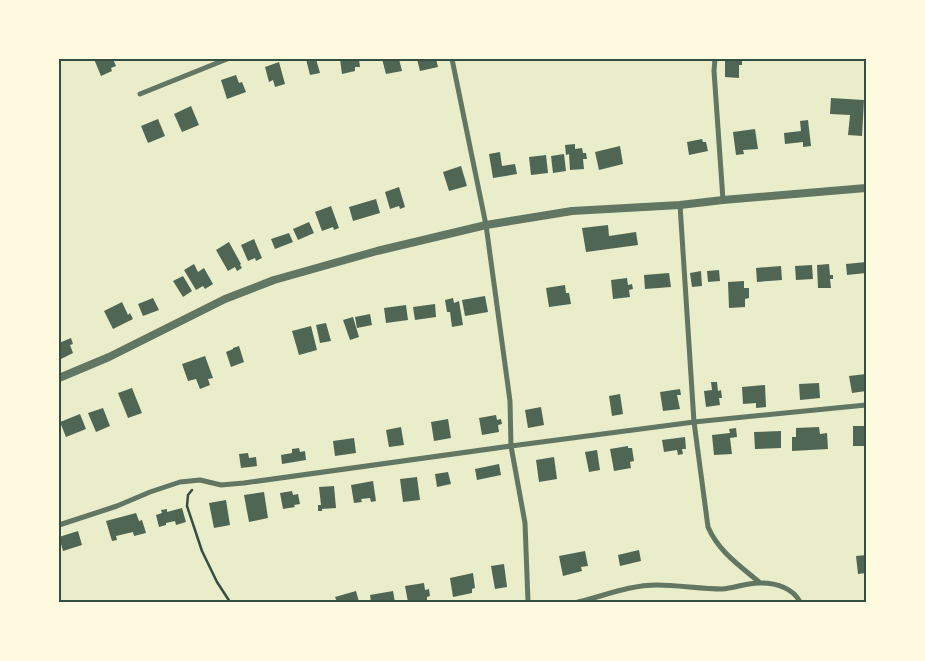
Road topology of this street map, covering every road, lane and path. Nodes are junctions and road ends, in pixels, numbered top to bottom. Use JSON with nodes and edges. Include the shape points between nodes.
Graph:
{"nodes":[{"id":1,"x":227,"y":59,"type":"edge"},
{"id":2,"x":452,"y":59,"type":"edge"},
{"id":3,"x":716,"y":59,"type":"edge"},
{"id":4,"x":140,"y":94,"type":"dead end"},
{"id":5,"x":866,"y":188,"type":"edge"},
{"id":6,"x":723,"y":200,"type":"junction"},
{"id":7,"x":680,"y":206,"type":"junction"},
{"id":8,"x":486,"y":225,"type":"junction"},
{"id":9,"x":59,"y":378,"type":"edge"},
{"id":10,"x":866,"y":405,"type":"edge"},
{"id":11,"x":694,"y":422,"type":"junction"},
{"id":12,"x":511,"y":446,"type":"junction"},
{"id":13,"x":200,"y":480,"type":"junction"},
{"id":14,"x":59,"y":525,"type":"edge"},
{"id":15,"x":759,"y":582,"type":"junction"},
{"id":16,"x":230,"y":602,"type":"edge"},
{"id":17,"x":528,"y":602,"type":"edge"},
{"id":18,"x":578,"y":602,"type":"edge"},
{"id":19,"x":800,"y":602,"type":"edge"}],
"edges":[{"from":1,"to":4,"type":"street"},
{"from":2,"to":8,"type":"street"},
{"from":3,"to":6,"type":"street","via":[[714,71]]},
{"from":5,"to":6,"type":"street"},
{"from":6,"to":7,"type":"street"},
{"from":7,"to":8,"type":"street","via":[[572,212]]},
{"from":7,"to":11,"type":"street"},
{"from":8,"to":9,"type":"street","via":[[274,280],[225,299],[109,357]]},
{"from":8,"to":12,"type":"street","via":[[510,401]]},
{"from":10,"to":11,"type":"street"},
{"from":11,"to":12,"type":"street"},
{"from":11,"to":15,"type":"street","via":[[708,527],[724,552]]},
{"from":12,"to":13,"type":"street","via":[[244,483],[222,485]]},
{"from":12,"to":17,"type":"street","via":[[525,523]]},
{"from":13,"to":14,"type":"street","via":[[180,482]]},
{"from":13,"to":16,"type":"path","via":[[188,495],[187,506],[202,551]]},
{"from":15,"to":18,"type":"street","via":[[722,589],[656,585],[627,588]]},
{"from":15,"to":19,"type":"street","via":[[782,586]]}]}
